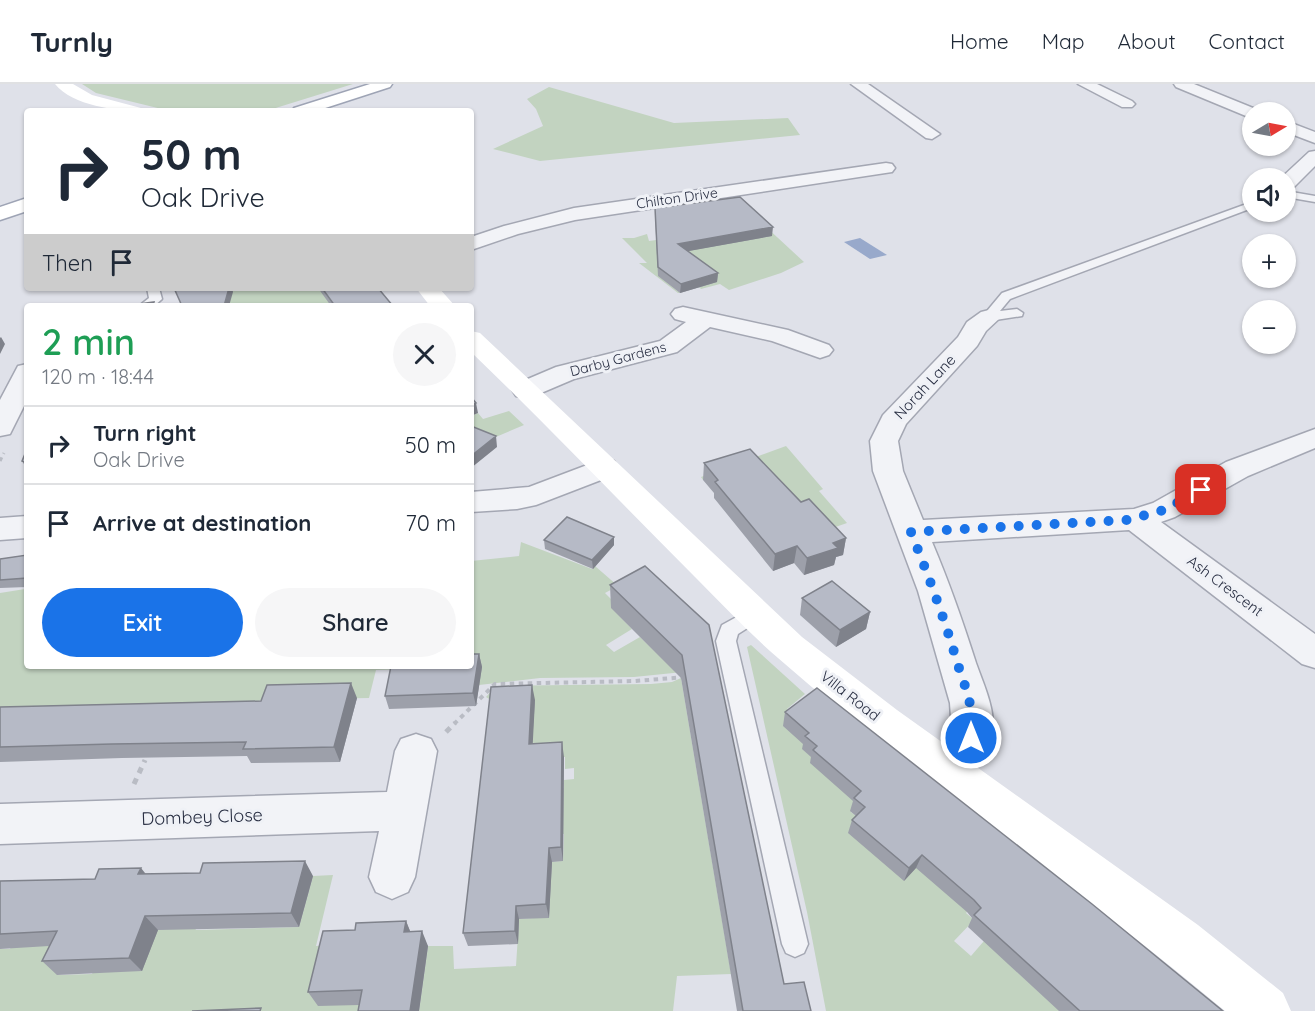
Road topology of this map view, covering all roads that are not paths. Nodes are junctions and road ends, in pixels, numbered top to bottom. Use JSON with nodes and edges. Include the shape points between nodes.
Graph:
{"nodes":[{"id":1,"x":62,"y":84,"type":"edge"},
{"id":2,"x":386,"y":84,"type":"edge"},
{"id":3,"x":858,"y":84,"type":"edge"},
{"id":4,"x":1085,"y":84,"type":"edge"},
{"id":5,"x":1181,"y":84,"type":"edge"},
{"id":6,"x":1127,"y":104,"type":"dead end"},
{"id":7,"x":124,"y":108,"type":"edge"},
{"id":8,"x":310,"y":108,"type":"edge"},
{"id":9,"x":1242,"y":109,"type":"edge"},
{"id":10,"x":1296,"y":130,"type":"edge"},
{"id":11,"x":932,"y":134,"type":"dead end"},
{"id":12,"x":1315,"y":138,"type":"edge"},
{"id":13,"x":1315,"y":156,"type":"edge"},
{"id":14,"x":887,"y":168,"type":"dead end"},
{"id":15,"x":1296,"y":174,"type":"edge"},
{"id":16,"x":1296,"y":196,"type":"edge"},
{"id":17,"x":1315,"y":200,"type":"edge"},
{"id":18,"x":24,"y":205,"type":"edge"},
{"id":19,"x":1242,"y":209,"type":"edge"},
{"id":20,"x":0,"y":214,"type":"edge"},
{"id":21,"x":474,"y":243,"type":"edge"},
{"id":22,"x":154,"y":291,"type":"edge"},
{"id":23,"x":430,"y":291,"type":"edge"},
{"id":24,"x":150,"y":303,"type":"edge"},
{"id":25,"x":440,"y":303,"type":"edge"},
{"id":26,"x":679,"y":313,"type":"dead end"},
{"id":27,"x":1003,"y":315,"type":"joint"},
{"id":28,"x":705,"y":319,"type":"junction"},
{"id":29,"x":474,"y":341,"type":"edge"},
{"id":30,"x":820,"y":350,"type":"dead end"},
{"id":31,"x":24,"y":378,"type":"edge"},
{"id":32,"x":525,"y":390,"type":"junction"},
{"id":33,"x":0,"y":428,"type":"edge"},
{"id":34,"x":1315,"y":438,"type":"edge"},
{"id":35,"x":603,"y":468,"type":"junction"},
{"id":36,"x":474,"y":502,"type":"edge"},
{"id":37,"x":1136,"y":519,"type":"junction"},
{"id":38,"x":24,"y":527,"type":"edge"},
{"id":39,"x":0,"y":529,"type":"edge"},
{"id":40,"x":911,"y":532,"type":"junction"},
{"id":41,"x":753,"y":615,"type":"junction"},
{"id":42,"x":1315,"y":654,"type":"edge"},
{"id":43,"x":429,"y":743,"type":"road end"},
{"id":44,"x":947,"y":769,"type":"junction"},
{"id":45,"x":405,"y":811,"type":"junction"},
{"id":46,"x":0,"y":824,"type":"edge"},
{"id":47,"x":392,"y":877,"type":"dead end"},
{"id":48,"x":795,"y":944,"type":"dead end"},
{"id":49,"x":1265,"y":1011,"type":"edge"}],
"edges":[{"from":1,"to":7,"type":"street","via":[[87,98]]},
{"from":2,"to":8,"type":"street"},
{"from":3,"to":11,"type":"street"},
{"from":4,"to":6,"type":"street"},
{"from":5,"to":9,"type":"street"},
{"from":10,"to":12,"type":"street"},
{"from":13,"to":15,"type":"street"},
{"from":14,"to":21,"type":"street","name":"Chilton Drive","via":[[574,214]]},
{"from":16,"to":17,"type":"lane"},
{"from":18,"to":20,"type":"street"},
{"from":19,"to":27,"type":"lane","via":[[1006,297]]},
{"from":22,"to":24,"type":"lane","via":[[156,299]]},
{"from":23,"to":25,"type":"street"},
{"from":26,"to":28,"type":"street"},
{"from":27,"to":40,"type":"street","name":"Norah Lane","via":[[976,327],[893,421],[885,436],[887,466]]},
{"from":28,"to":30,"type":"street","via":[[779,334]]},
{"from":28,"to":32,"type":"street","name":"Darby Gardens","via":[[668,347],[577,370]]},
{"from":29,"to":32,"type":"street","name":"Villa Road"},
{"from":31,"to":33,"type":"street"},
{"from":32,"to":35,"type":"street","name":"Villa Road"},
{"from":34,"to":37,"type":"street","via":[[1237,469],[1170,507]]},
{"from":35,"to":36,"type":"street","via":[[536,495]]},
{"from":35,"to":41,"type":"street","name":"Villa Road"},
{"from":37,"to":40,"type":"street"},
{"from":37,"to":42,"type":"street","name":"Ash Crescent"},
{"from":38,"to":39,"type":"street"},
{"from":40,"to":44,"type":"street","name":"Norah Lane","via":[[935,591],[970,703],[971,738]]},
{"from":41,"to":44,"type":"street","name":"Villa Road","via":[[818,672]]},
{"from":41,"to":48,"type":"lane","via":[[729,630],[725,637]]},
{"from":43,"to":45,"type":"street"},
{"from":44,"to":49,"type":"street","name":"Villa Road","via":[[1181,942]]},
{"from":45,"to":46,"type":"street","name":"Dombey Close"},
{"from":45,"to":47,"type":"street"}]}
